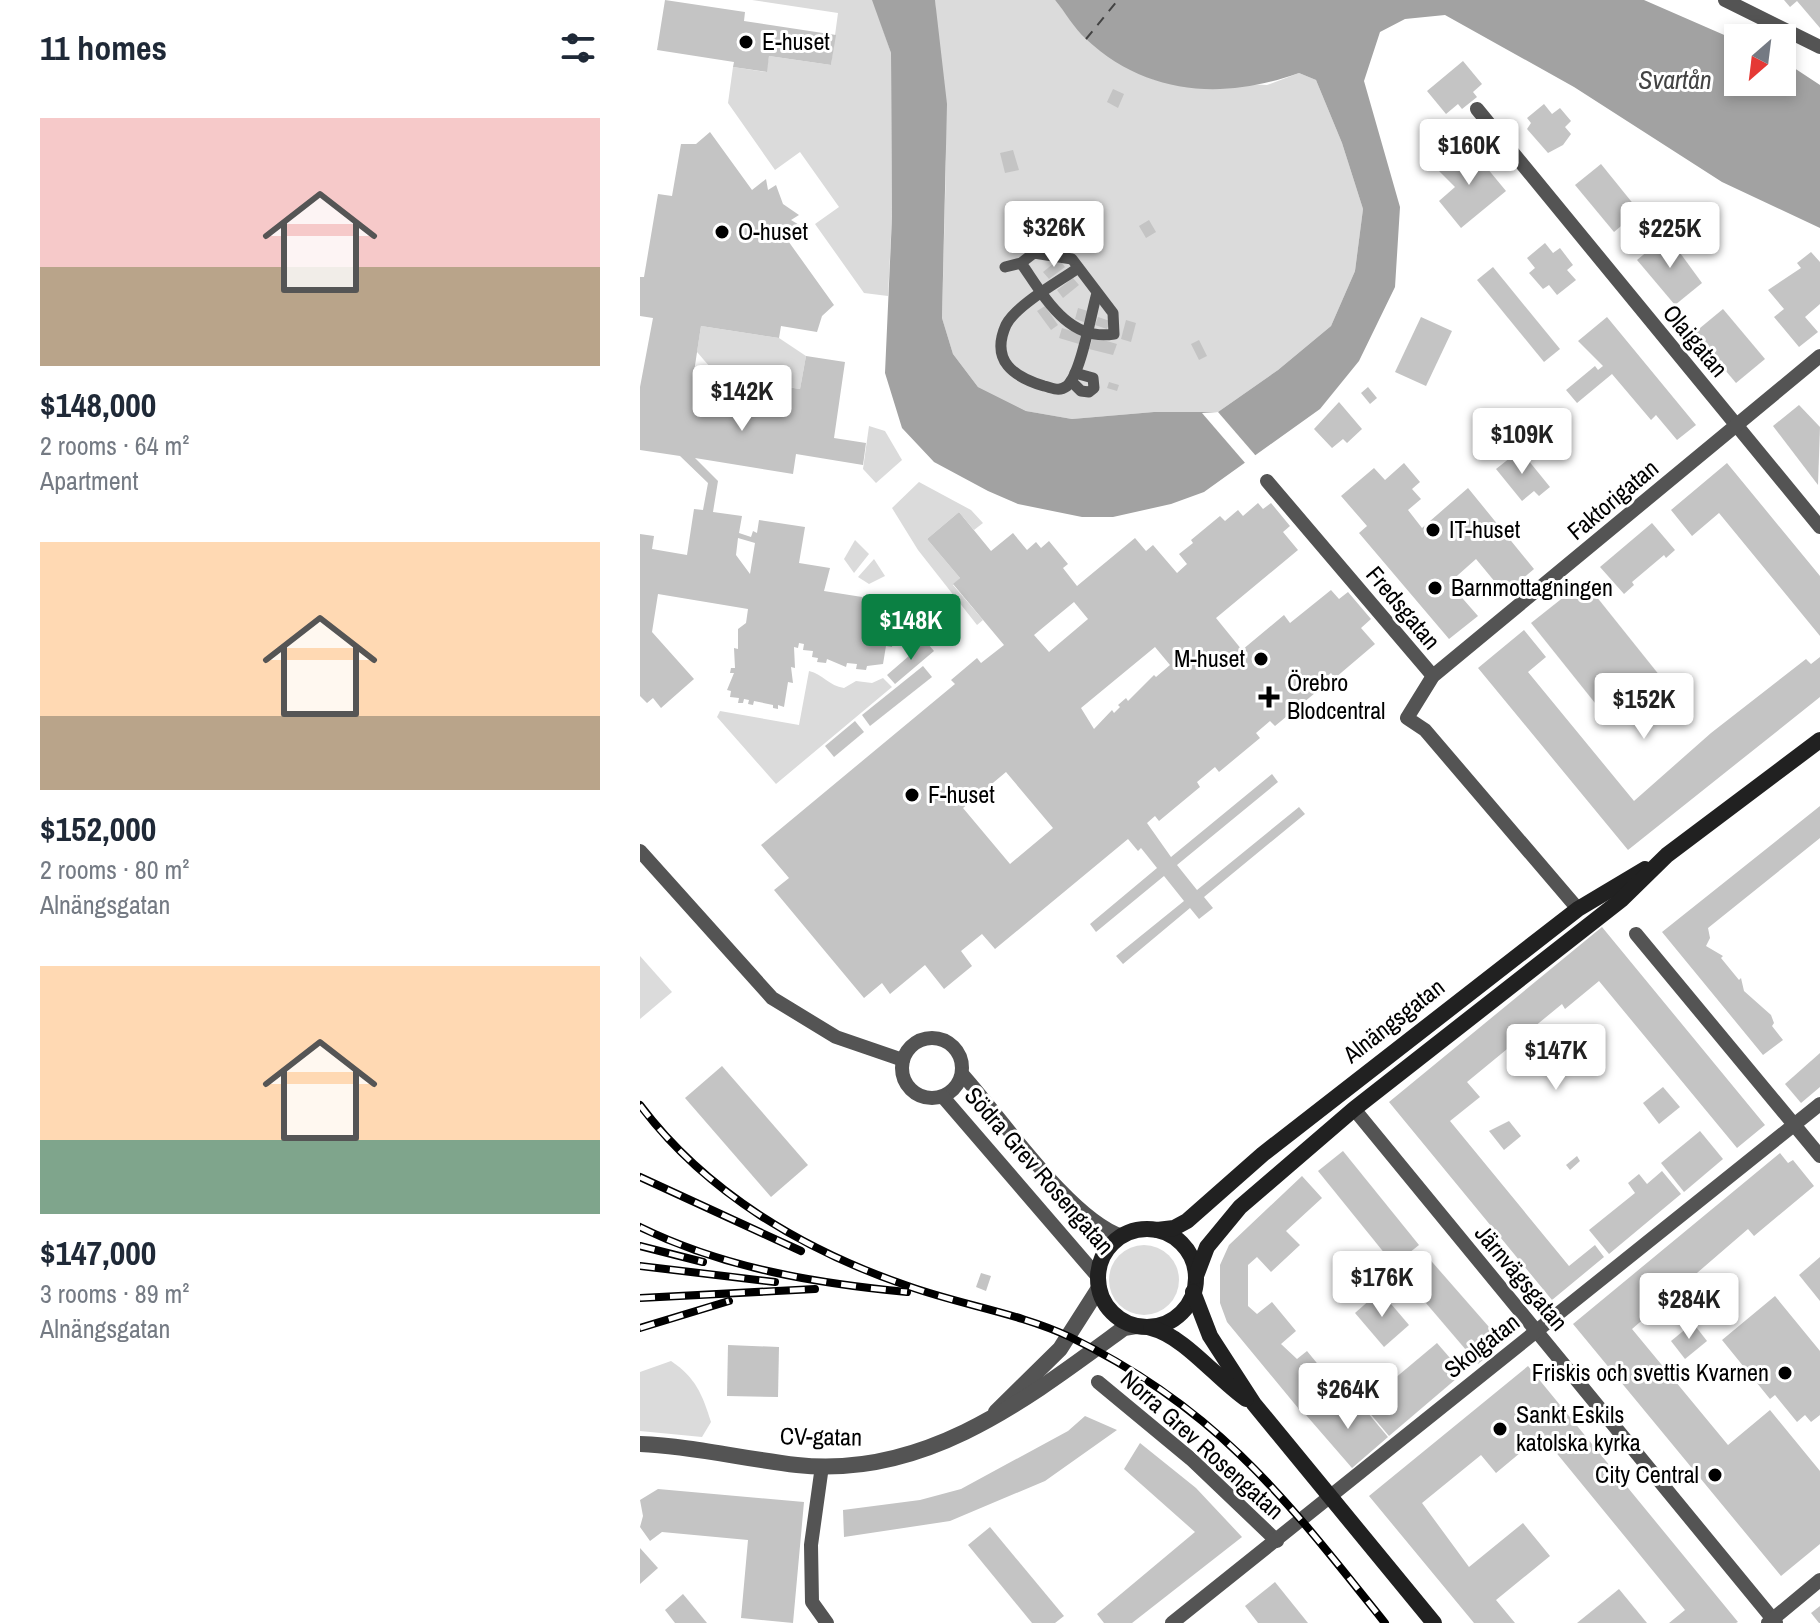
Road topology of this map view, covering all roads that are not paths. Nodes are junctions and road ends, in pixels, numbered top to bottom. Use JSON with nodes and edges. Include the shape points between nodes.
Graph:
{"nodes":[{"id":1,"x":1725,"y":0,"type":"edge"},
{"id":2,"x":1820,"y":47,"type":"edge"},
{"id":3,"x":1477,"y":109,"type":"dead end"},
{"id":4,"x":1021,"y":263,"type":"junction"},
{"id":5,"x":1005,"y":267,"type":"dead end"},
{"id":6,"x":1078,"y":268,"type":"junction"},
{"id":7,"x":1042,"y":293,"type":"junction"},
{"id":8,"x":1097,"y":293,"type":"junction"},
{"id":9,"x":1086,"y":330,"type":"junction"},
{"id":10,"x":1820,"y":356,"type":"edge"},
{"id":11,"x":1737,"y":426,"type":"junction"},
{"id":12,"x":1267,"y":481,"type":"dead end"},
{"id":13,"x":1820,"y":527,"type":"edge"},
{"id":14,"x":1433,"y":676,"type":"junction"},
{"id":15,"x":1820,"y":730,"type":"edge"},
{"id":16,"x":1820,"y":740,"type":"edge"},
{"id":17,"x":1801,"y":751,"type":"junction"},
{"id":18,"x":640,"y":851,"type":"edge"},
{"id":19,"x":1667,"y":855,"type":"junction"},
{"id":20,"x":1578,"y":909,"type":"junction"},
{"id":21,"x":1590,"y":923,"type":"junction"},
{"id":22,"x":1636,"y":934,"type":"dead end"},
{"id":23,"x":903,"y":1060,"type":"junction"},
{"id":24,"x":962,"y":1074,"type":"junction"},
{"id":25,"x":1341,"y":1093,"type":"junction"},
{"id":26,"x":943,"y":1097,"type":"junction"},
{"id":27,"x":1820,"y":1104,"type":"edge"},
{"id":28,"x":1354,"y":1109,"type":"junction"},
{"id":29,"x":1795,"y":1124,"type":"junction"},
{"id":30,"x":1820,"y":1156,"type":"edge"},
{"id":31,"x":1157,"y":1230,"type":"junction"},
{"id":32,"x":1122,"y":1236,"type":"junction"},
{"id":33,"x":1099,"y":1283,"type":"junction"},
{"id":34,"x":1195,"y":1284,"type":"junction"},
{"id":35,"x":1144,"y":1327,"type":"junction"},
{"id":36,"x":1536,"y":1331,"type":"junction"},
{"id":37,"x":1098,"y":1382,"type":"dead end"},
{"id":38,"x":1254,"y":1404,"type":"junction"},
{"id":39,"x":992,"y":1417,"type":"junction"},
{"id":40,"x":640,"y":1444,"type":"edge"},
{"id":41,"x":822,"y":1466,"type":"junction"},
{"id":42,"x":1329,"y":1499,"type":"junction"},
{"id":43,"x":1277,"y":1541,"type":"junction"},
{"id":44,"x":1820,"y":1580,"type":"edge"},
{"id":45,"x":1772,"y":1621,"type":"edge"},
{"id":46,"x":827,"y":1623,"type":"edge"},
{"id":47,"x":1172,"y":1623,"type":"edge"},
{"id":48,"x":1434,"y":1623,"type":"edge"}],
"edges":[{"from":1,"to":2,"type":"street"},
{"from":3,"to":11,"type":"street","name":"Olaigatan"},
{"from":4,"to":5,"type":"street"},
{"from":4,"to":6,"type":"street","via":[[1034,253],[1072,259]]},
{"from":4,"to":7,"type":"street"},
{"from":6,"to":7,"type":"street"},
{"from":6,"to":8,"type":"street"},
{"from":7,"to":9,"type":"street","via":[[1065,322]]},
{"from":7,"to":9,"type":"street","via":[[1006,325],[1005,361],[1015,375],[1057,390],[1073,377]]},
{"from":8,"to":9,"type":"street"},
{"from":8,"to":9,"type":"street","via":[[1113,313],[1114,334]]},
{"from":10,"to":11,"type":"street","name":"Faktorigatan"},
{"from":11,"to":13,"type":"street","name":"Olaigatan"},
{"from":11,"to":14,"type":"street","name":"Faktorigatan"},
{"from":12,"to":14,"type":"street","name":"Fredsgatan"},
{"from":14,"to":20,"type":"street","name":"Fredsgatan","via":[[1407,718],[1425,730]]},
{"from":15,"to":17,"type":"main road","name":"Alnängsgatan"},
{"from":16,"to":17,"type":"main road","name":"Alnängsgatan"},
{"from":17,"to":19,"type":"main road","name":"Alnängsgatan"},
{"from":18,"to":23,"type":"street","via":[[772,998],[826,1032]]},
{"from":19,"to":20,"type":"main road","name":"Alnängsgatan"},
{"from":19,"to":21,"type":"main road","name":"Alnängsgatan"},
{"from":20,"to":21,"type":"main road"},
{"from":20,"to":25,"type":"main road","name":"Alnängsgatan"},
{"from":21,"to":28,"type":"main road","name":"Alnängsgatan"},
{"from":22,"to":29,"type":"street"},
{"from":23,"to":24,"type":"street","via":[[917,1042],[938,1038],[956,1049]]},
{"from":23,"to":26,"type":"street","via":[[911,1090],[927,1098]]},
{"from":24,"to":26,"type":"street"},
{"from":24,"to":32,"type":"street","name":"Södra Grev Rosengatan","via":[[1079,1211],[1105,1231]]},
{"from":25,"to":28,"type":"main road"},
{"from":25,"to":31,"type":"main road","name":"Alnängsgatan","via":[[1187,1221]]},
{"from":26,"to":33,"type":"street","name":"Södra Grev Rosengatan"},
{"from":27,"to":29,"type":"street","name":"Skolgatan"},
{"from":28,"to":34,"type":"main road","name":"Alnängsgatan","via":[[1220,1227]]},
{"from":28,"to":36,"type":"street","name":"Järnvägsgatan"},
{"from":29,"to":30,"type":"street"},
{"from":29,"to":36,"type":"street","name":"Skolgatan"},
{"from":31,"to":32,"type":"main road"},
{"from":31,"to":34,"type":"main road","via":[[1185,1247]]},
{"from":32,"to":33,"type":"main road","via":[[1103,1255]]},
{"from":33,"to":35,"type":"main road","via":[[1110,1311]]},
{"from":33,"to":39,"type":"street","name":"CV-gatan","via":[[1060,1349]]},
{"from":34,"to":35,"type":"main road","via":[[1176,1318]]},
{"from":34,"to":38,"type":"main road","via":[[1210,1336]]},
{"from":35,"to":38,"type":"main road","via":[[1163,1330]]},
{"from":35,"to":39,"type":"street","name":"CV-gatan","via":[[1124,1328],[1020,1405]]},
{"from":36,"to":42,"type":"street","name":"Skolgatan"},
{"from":36,"to":45,"type":"street","name":"Järnvägsgatan"},
{"from":37,"to":43,"type":"street","name":"Norra Grev Rosengatan","via":[[1191,1459]]},
{"from":38,"to":42,"type":"main road"},
{"from":39,"to":41,"type":"street","name":"CV-gatan","via":[[943,1444],[892,1460]]},
{"from":40,"to":41,"type":"street","name":"CV-gatan"},
{"from":41,"to":46,"type":"street","via":[[811,1545],[812,1602]]},
{"from":42,"to":43,"type":"street","name":"Skolgatan"},
{"from":42,"to":48,"type":"main road"},
{"from":43,"to":47,"type":"street","name":"Skolgatan"},
{"from":44,"to":45,"type":"street"}]}
